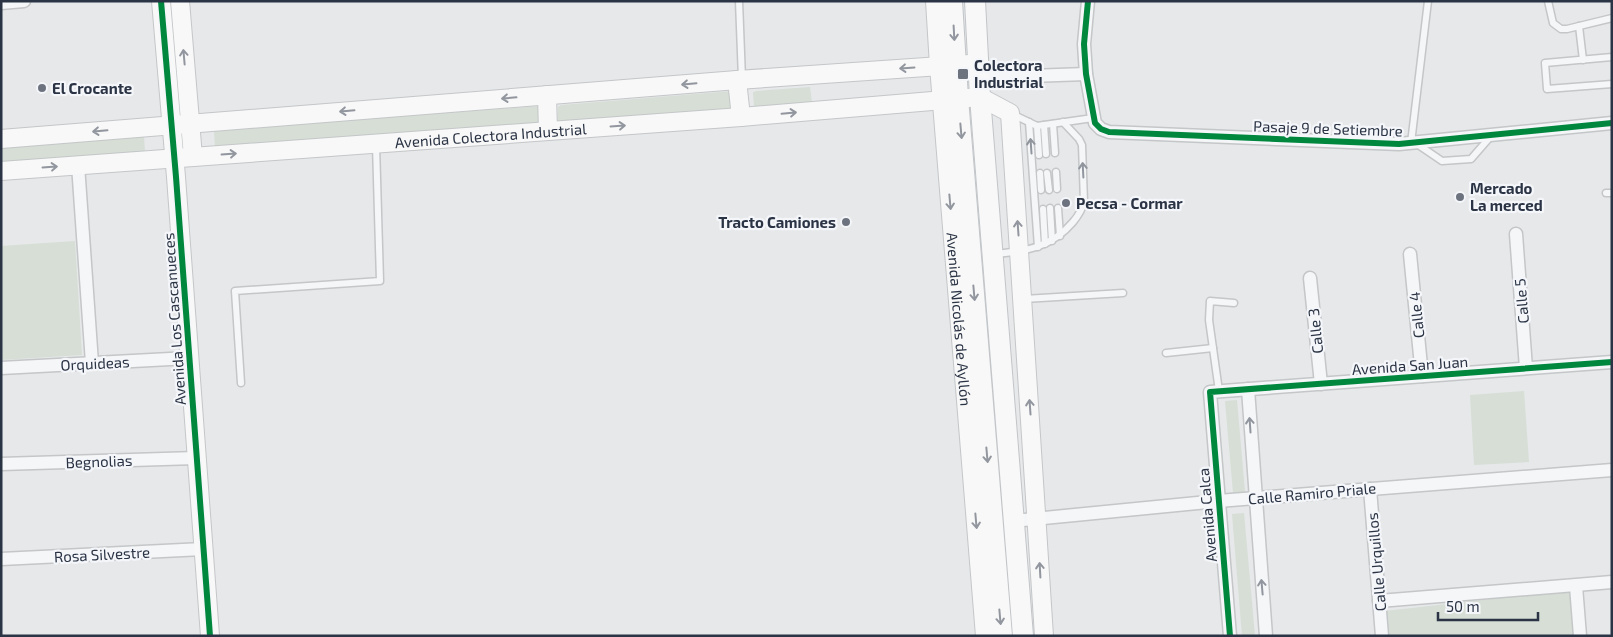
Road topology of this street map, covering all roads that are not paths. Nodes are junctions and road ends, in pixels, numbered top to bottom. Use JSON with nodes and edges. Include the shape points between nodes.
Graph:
{"nodes":[{"id":1,"x":24,"y":1,"type":"edge"},
{"id":2,"x":161,"y":1,"type":"edge"},
{"id":3,"x":180,"y":1,"type":"edge"},
{"id":4,"x":739,"y":1,"type":"edge"},
{"id":5,"x":935,"y":1,"type":"edge"},
{"id":6,"x":952,"y":1,"type":"edge"},
{"id":7,"x":975,"y":1,"type":"edge"},
{"id":8,"x":1088,"y":1,"type":"edge"},
{"id":9,"x":1428,"y":1,"type":"edge"},
{"id":10,"x":1548,"y":1,"type":"edge"},
{"id":11,"x":1,"y":3,"type":"edge"},
{"id":12,"x":1612,"y":18,"type":"edge"},
{"id":13,"x":1578,"y":26,"type":"junction"},
{"id":14,"x":1612,"y":58,"type":"edge"},
{"id":15,"x":1583,"y":60,"type":"junction"},
{"id":16,"x":947,"y":66,"type":"junction"},
{"id":17,"x":978,"y":71,"type":"junction"},
{"id":18,"x":1086,"y":74,"type":"junction"},
{"id":19,"x":740,"y":80,"type":"junction"},
{"id":20,"x":1612,"y":84,"type":"edge"},
{"id":21,"x":547,"y":95,"type":"junction"},
{"id":22,"x":980,"y":98,"type":"junction"},
{"id":23,"x":950,"y":99,"type":"junction"},
{"id":24,"x":1010,"y":113,"type":"junction"},
{"id":25,"x":741,"y":116,"type":"junction"},
{"id":26,"x":1093,"y":118,"type":"junction"},
{"id":27,"x":1029,"y":122,"type":"junction"},
{"id":28,"x":1063,"y":122,"type":"junction"},
{"id":29,"x":190,"y":124,"type":"junction"},
{"id":30,"x":1052,"y":124,"type":"junction"},
{"id":31,"x":1612,"y":124,"type":"edge"},
{"id":32,"x":171,"y":125,"type":"junction"},
{"id":33,"x":1040,"y":125,"type":"junction"},
{"id":34,"x":548,"y":131,"type":"junction"},
{"id":35,"x":1491,"y":136,"type":"junction"},
{"id":36,"x":1,"y":139,"type":"edge"},
{"id":37,"x":1414,"y":143,"type":"junction"},
{"id":38,"x":376,"y":144,"type":"junction"},
{"id":39,"x":1042,"y":154,"type":"dead end"},
{"id":40,"x":1054,"y":154,"type":"dead end"},
{"id":41,"x":193,"y":157,"type":"junction"},
{"id":42,"x":174,"y":158,"type":"junction"},
{"id":43,"x":78,"y":165,"type":"junction"},
{"id":44,"x":1,"y":171,"type":"edge"},
{"id":45,"x":1056,"y":172,"type":"dead end"},
{"id":46,"x":1057,"y":189,"type":"dead end"},
{"id":47,"x":1041,"y":190,"type":"dead end"},
{"id":48,"x":1049,"y":190,"type":"dead end"},
{"id":49,"x":1050,"y":208,"type":"dead end"},
{"id":50,"x":1058,"y":208,"type":"dead end"},
{"id":51,"x":1042,"y":209,"type":"dead end"},
{"id":52,"x":1516,"y":234,"type":"dead end"},
{"id":53,"x":1060,"y":236,"type":"junction"},
{"id":54,"x":1052,"y":241,"type":"junction"},
{"id":55,"x":1045,"y":244,"type":"junction"},
{"id":56,"x":1038,"y":247,"type":"junction"},
{"id":57,"x":1019,"y":252,"type":"junction"},
{"id":58,"x":971,"y":254,"type":"junction"},
{"id":59,"x":1410,"y":254,"type":"dead end"},
{"id":60,"x":992,"y":255,"type":"junction"},
{"id":61,"x":1310,"y":278,"type":"dead end"},
{"id":62,"x":1123,"y":293,"type":"dead end"},
{"id":63,"x":1023,"y":299,"type":"junction"},
{"id":64,"x":1234,"y":303,"type":"dead end"},
{"id":65,"x":1213,"y":348,"type":"junction"},
{"id":66,"x":1166,"y":353,"type":"dead end"},
{"id":67,"x":189,"y":358,"type":"junction"},
{"id":68,"x":1612,"y":362,"type":"edge"},
{"id":69,"x":92,"y":363,"type":"junction"},
{"id":70,"x":1,"y":368,"type":"edge"},
{"id":71,"x":1526,"y":368,"type":"junction"},
{"id":72,"x":1422,"y":376,"type":"junction"},
{"id":73,"x":241,"y":383,"type":"dead end"},
{"id":74,"x":1320,"y":384,"type":"junction"},
{"id":75,"x":1248,"y":389,"type":"junction"},
{"id":76,"x":1215,"y":392,"type":"junction"},
{"id":77,"x":196,"y":458,"type":"junction"},
{"id":78,"x":1,"y":464,"type":"edge"},
{"id":79,"x":1612,"y":470,"type":"edge"},
{"id":80,"x":1370,"y":489,"type":"junction"},
{"id":81,"x":1255,"y":498,"type":"junction"},
{"id":82,"x":1218,"y":501,"type":"junction"},
{"id":83,"x":1038,"y":520,"type":"junction"},
{"id":84,"x":1013,"y":521,"type":"junction"},
{"id":85,"x":203,"y":549,"type":"junction"},
{"id":86,"x":1,"y":559,"type":"edge"},
{"id":87,"x":1612,"y":582,"type":"edge"},
{"id":88,"x":1576,"y":586,"type":"junction"},
{"id":89,"x":1379,"y":601,"type":"junction"},
{"id":90,"x":210,"y":636,"type":"edge"},
{"id":91,"x":985,"y":636,"type":"edge"},
{"id":92,"x":1002,"y":636,"type":"edge"},
{"id":93,"x":1023,"y":636,"type":"edge"},
{"id":94,"x":1044,"y":636,"type":"edge"},
{"id":95,"x":1230,"y":636,"type":"edge"},
{"id":96,"x":1266,"y":636,"type":"edge"},
{"id":97,"x":1382,"y":636,"type":"edge"},
{"id":98,"x":1580,"y":636,"type":"edge"}],
"edges":[{"from":1,"to":11,"type":"street"},
{"from":2,"to":32,"type":"main road","name":"Avenida Los Cascanueces"},
{"from":29,"to":3,"type":"main road","one_way":true},
{"from":4,"to":19,"type":"lane"},
{"from":5,"to":16,"type":"main road","name":"Avenida Nicolás de Ayllón"},
{"from":6,"to":16,"type":"main road","name":"Avenida Nicolás de Ayllón","one_way":true},
{"from":7,"to":17,"type":"main road"},
{"from":8,"to":18,"type":"street","via":[[1084,44]]},
{"from":9,"to":37,"type":"lane"},
{"from":10,"to":13,"type":"lane","via":[[1556,27]]},
{"from":12,"to":13,"type":"lane"},
{"from":13,"to":15,"type":"lane"},
{"from":14,"to":15,"type":"lane"},
{"from":15,"to":20,"type":"lane","via":[[1545,64],[1547,89]]},
{"from":16,"to":17,"type":"main road"},
{"from":16,"to":19,"type":"main road","one_way":true},
{"from":16,"to":23,"type":"main road","name":"Avenida Nicolás de Ayllón"},
{"from":17,"to":18,"type":"street"},
{"from":17,"to":22,"type":"main road"},
{"from":18,"to":26,"type":"street"},
{"from":19,"to":21,"type":"main road","one_way":true},
{"from":19,"to":25,"type":"main road"},
{"from":21,"to":29,"type":"main road","one_way":true},
{"from":21,"to":34,"type":"main road"},
{"from":22,"to":23,"type":"main road","name":"Avenida Colectora Industrial"},
{"from":22,"to":24,"type":"main road"},
{"from":22,"to":60,"type":"main road"},
{"from":25,"to":23,"type":"main road","name":"Avenida Colectora Industrial","one_way":true},
{"from":23,"to":58,"type":"main road","name":"Avenida Nicolás de Ayllón","one_way":true},
{"from":23,"to":91,"type":"main road","name":"Avenida Nicolás de Ayllón","one_way":true},
{"from":24,"to":27,"type":"lane"},
{"from":57,"to":24,"type":"main road","one_way":true},
{"from":34,"to":25,"type":"main road","name":"Avenida Colectora Industrial","one_way":true},
{"from":26,"to":28,"type":"lane"},
{"from":26,"to":37,"type":"street","name":"Pasaje 9 de Setiembre","via":[[1101,129],[1109,132]]},
{"from":27,"to":33,"type":"lane"},
{"from":56,"to":27,"type":"lane","one_way":true},
{"from":28,"to":30,"type":"lane"},
{"from":53,"to":28,"type":"lane","one_way":true,"via":[[1084,202],[1082,145]]},
{"from":29,"to":32,"type":"main road"},
{"from":29,"to":41,"type":"main road"},
{"from":30,"to":33,"type":"lane"},
{"from":30,"to":40,"type":"lane"},
{"from":31,"to":35,"type":"street","name":"Pasaje 9 de Setiembre"},
{"from":32,"to":36,"type":"main road","one_way":true},
{"from":32,"to":42,"type":"main road","name":"Avenida Los Cascanueces"},
{"from":33,"to":39,"type":"lane"},
{"from":34,"to":38,"type":"main road","name":"Avenida Colectora Industrial"},
{"from":35,"to":37,"type":"street","name":"Pasaje 9 de Setiembre"},
{"from":35,"to":37,"type":"lane","via":[[1470,159],[1442,161]]},
{"from":41,"to":38,"type":"main road","name":"Avenida Colectora Industrial","one_way":true},
{"from":38,"to":73,"type":"lane","via":[[380,281],[235,291]]},
{"from":41,"to":42,"type":"main road","name":"Avenida Colectora Industrial"},
{"from":42,"to":43,"type":"main road","name":"Avenida Colectora Industrial"},
{"from":42,"to":67,"type":"main road","name":"Avenida Los Cascanueces"},
{"from":44,"to":43,"type":"main road","name":"Avenida Colectora Industrial","one_way":true},
{"from":43,"to":69,"type":"street"},
{"from":45,"to":46,"type":"lane"},
{"from":47,"to":48,"type":"lane","via":[[1044,173]]},
{"from":49,"to":54,"type":"lane"},
{"from":50,"to":53,"type":"lane"},
{"from":51,"to":55,"type":"lane"},
{"from":52,"to":71,"type":"street","name":"Calle 5"},
{"from":53,"to":54,"type":"lane"},
{"from":54,"to":55,"type":"lane"},
{"from":55,"to":56,"type":"lane"},
{"from":56,"to":57,"type":"lane"},
{"from":57,"to":60,"type":"lane"},
{"from":57,"to":63,"type":"main road"},
{"from":58,"to":60,"type":"main road"},
{"from":58,"to":92,"type":"main road","name":"Avenida Nicolás de Ayllón","one_way":true},
{"from":59,"to":72,"type":"street","name":"Calle 4"},
{"from":60,"to":84,"type":"main road"},
{"from":61,"to":74,"type":"street","name":"Calle 3"},
{"from":62,"to":63,"type":"lane"},
{"from":83,"to":63,"type":"main road","one_way":true},
{"from":64,"to":65,"type":"lane","via":[[1210,302]]},
{"from":65,"to":66,"type":"lane"},
{"from":65,"to":76,"type":"lane"},
{"from":67,"to":69,"type":"street","name":"Orquideas"},
{"from":67,"to":77,"type":"main road","name":"Avenida Los Cascanueces"},
{"from":68,"to":71,"type":"street","name":"Avenida San Juan"},
{"from":69,"to":70,"type":"street","name":"Orquideas"},
{"from":71,"to":72,"type":"street","name":"Avenida San Juan"},
{"from":72,"to":74,"type":"street","name":"Avenida San Juan"},
{"from":74,"to":75,"type":"street","name":"Avenida San Juan"},
{"from":75,"to":76,"type":"street","name":"Avenida San Juan"},
{"from":81,"to":75,"type":"street","one_way":true},
{"from":76,"to":82,"type":"street","name":"Avenida Calca"},
{"from":77,"to":78,"type":"street","name":"Begnolias"},
{"from":77,"to":85,"type":"main road","name":"Avenida Los Cascanueces"},
{"from":79,"to":80,"type":"street","name":"Calle Ramiro Priale"},
{"from":80,"to":81,"type":"street","name":"Calle Ramiro Priale"},
{"from":80,"to":89,"type":"street","name":"Calle Urquillos"},
{"from":81,"to":82,"type":"street","name":"Calle Ramiro Priale"},
{"from":96,"to":81,"type":"street","one_way":true},
{"from":82,"to":83,"type":"street","name":"Calle Ramiro Priale"},
{"from":82,"to":95,"type":"street","name":"Avenida Calca"},
{"from":83,"to":84,"type":"street","name":"Calle Ramiro Priale"},
{"from":94,"to":83,"type":"main road","one_way":true},
{"from":84,"to":93,"type":"main road"},
{"from":85,"to":86,"type":"street","name":"Rosa Silvestre"},
{"from":85,"to":90,"type":"main road","name":"Avenida Los Cascanueces"},
{"from":87,"to":88,"type":"street"},
{"from":88,"to":89,"type":"street"},
{"from":88,"to":98,"type":"street"},
{"from":89,"to":97,"type":"street","name":"Calle Urquillos"}]}
